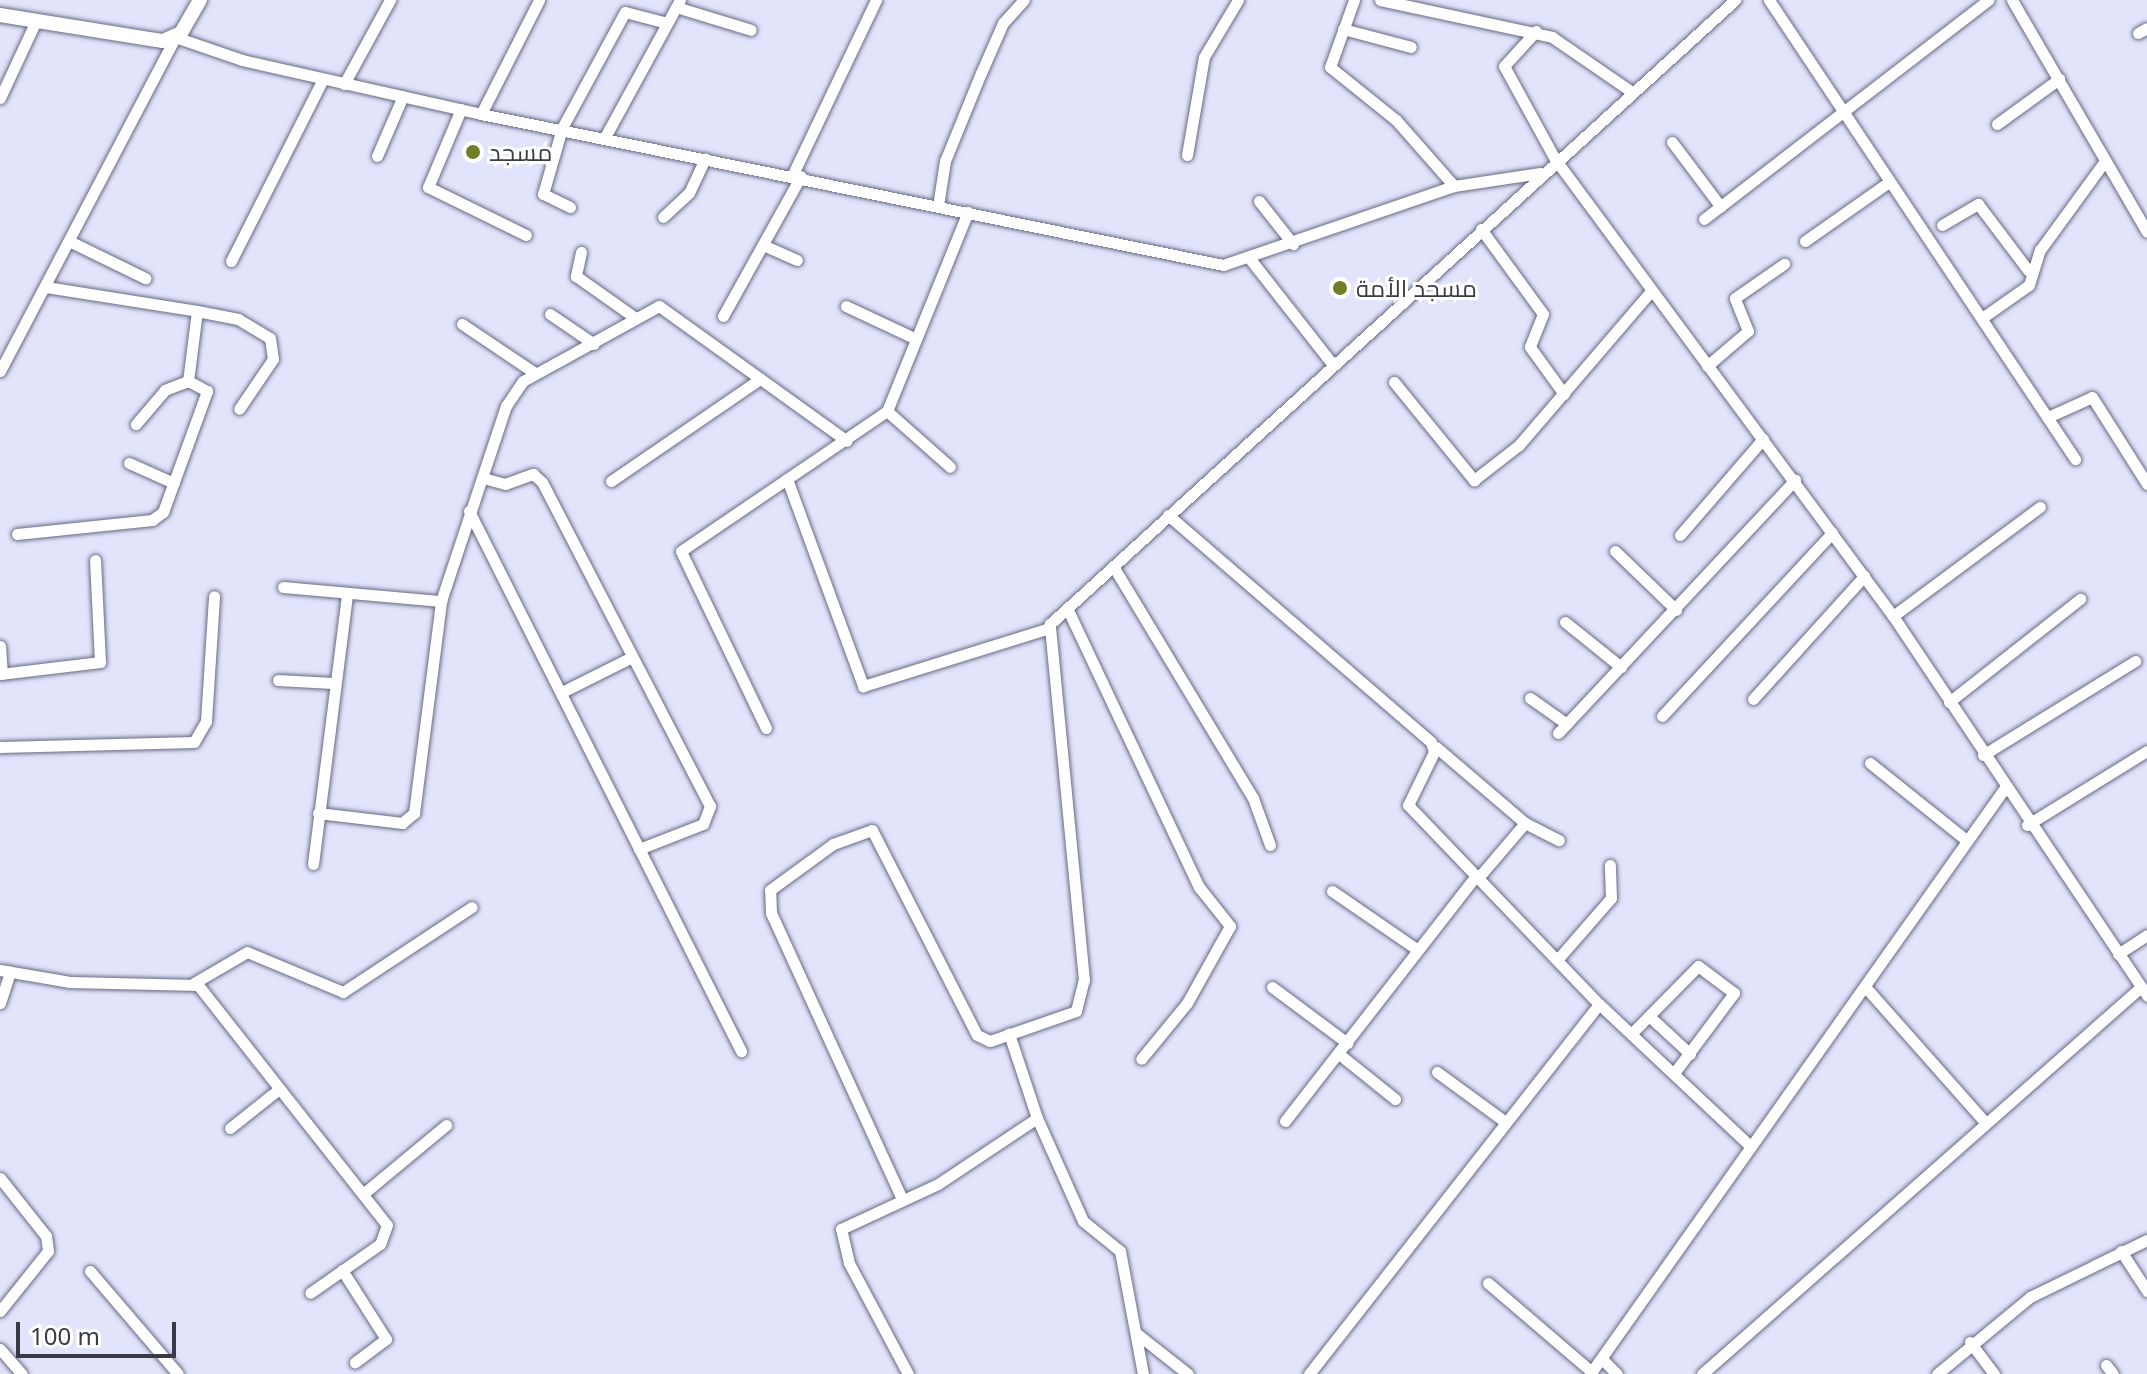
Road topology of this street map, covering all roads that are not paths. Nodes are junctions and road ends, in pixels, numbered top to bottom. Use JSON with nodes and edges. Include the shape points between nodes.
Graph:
{"nodes":[{"id":1,"x":200,"y":0,"type":"edge"},
{"id":2,"x":390,"y":0,"type":"edge"},
{"id":3,"x":539,"y":0,"type":"edge"},
{"id":4,"x":876,"y":0,"type":"edge"},
{"id":5,"x":1024,"y":0,"type":"edge"},
{"id":6,"x":1238,"y":0,"type":"edge"},
{"id":7,"x":1354,"y":0,"type":"edge"},
{"id":8,"x":1380,"y":0,"type":"edge"},
{"id":9,"x":1735,"y":0,"type":"edge"},
{"id":10,"x":1769,"y":0,"type":"edge"},
{"id":11,"x":1988,"y":0,"type":"edge"},
{"id":12,"x":2012,"y":0,"type":"edge"},
{"id":13,"x":678,"y":3,"type":"edge"},
{"id":14,"x":0,"y":15,"type":"edge"},
{"id":15,"x":35,"y":23,"type":"junction"},
{"id":16,"x":667,"y":23,"type":"junction"},
{"id":17,"x":1343,"y":29,"type":"junction"},
{"id":18,"x":751,"y":30,"type":"dead end"},
{"id":19,"x":1536,"y":31,"type":"junction"},
{"id":20,"x":175,"y":37,"type":"junction"},
{"id":21,"x":1411,"y":47,"type":"dead end"},
{"id":22,"x":323,"y":79,"type":"junction"},
{"id":23,"x":2059,"y":79,"type":"junction"},
{"id":24,"x":344,"y":84,"type":"junction"},
{"id":25,"x":1632,"y":92,"type":"junction"},
{"id":26,"x":403,"y":96,"type":"junction"},
{"id":27,"x":0,"y":98,"type":"edge"},
{"id":28,"x":1841,"y":108,"type":"junction"},
{"id":29,"x":461,"y":109,"type":"junction"},
{"id":30,"x":481,"y":114,"type":"junction"},
{"id":31,"x":1997,"y":124,"type":"dead end"},
{"id":32,"x":562,"y":128,"type":"junction"},
{"id":33,"x":605,"y":137,"type":"junction"},
{"id":34,"x":1672,"y":142,"type":"dead end"},
{"id":35,"x":1187,"y":155,"type":"dead end"},
{"id":36,"x":377,"y":156,"type":"dead end"},
{"id":37,"x":705,"y":159,"type":"junction"},
{"id":38,"x":1555,"y":159,"type":"junction"},
{"id":39,"x":2105,"y":161,"type":"junction"},
{"id":40,"x":1540,"y":172,"type":"junction"},
{"id":41,"x":797,"y":175,"type":"junction"},
{"id":42,"x":1889,"y":182,"type":"junction"},
{"id":43,"x":1454,"y":186,"type":"junction"},
{"id":44,"x":1259,"y":201,"type":"dead end"},
{"id":45,"x":938,"y":206,"type":"junction"},
{"id":46,"x":570,"y":207,"type":"dead end"},
{"id":47,"x":1721,"y":207,"type":"junction"},
{"id":48,"x":968,"y":212,"type":"junction"},
{"id":49,"x":663,"y":217,"type":"dead end"},
{"id":50,"x":1704,"y":219,"type":"dead end"},
{"id":51,"x":1942,"y":225,"type":"dead end"},
{"id":52,"x":1481,"y":229,"type":"junction"},
{"id":53,"x":2147,"y":232,"type":"edge"},
{"id":54,"x":526,"y":235,"type":"dead end"},
{"id":55,"x":69,"y":241,"type":"junction"},
{"id":56,"x":1805,"y":241,"type":"dead end"},
{"id":57,"x":1293,"y":244,"type":"junction"},
{"id":58,"x":763,"y":245,"type":"junction"},
{"id":59,"x":581,"y":252,"type":"dead end"},
{"id":60,"x":1250,"y":259,"type":"junction"},
{"id":61,"x":797,"y":260,"type":"dead end"},
{"id":62,"x":231,"y":261,"type":"dead end"},
{"id":63,"x":1784,"y":264,"type":"dead end"},
{"id":64,"x":2028,"y":270,"type":"junction"},
{"id":65,"x":145,"y":278,"type":"dead end"},
{"id":66,"x":46,"y":287,"type":"junction"},
{"id":67,"x":1650,"y":292,"type":"junction"},
{"id":68,"x":846,"y":306,"type":"dead end"},
{"id":69,"x":197,"y":311,"type":"junction"},
{"id":70,"x":550,"y":314,"type":"dead end"},
{"id":71,"x":723,"y":316,"type":"dead end"},
{"id":72,"x":634,"y":317,"type":"junction"},
{"id":73,"x":1982,"y":318,"type":"junction"},
{"id":74,"x":462,"y":324,"type":"dead end"},
{"id":75,"x":914,"y":338,"type":"junction"},
{"id":76,"x":594,"y":344,"type":"junction"},
{"id":77,"x":1333,"y":365,"type":"junction"},
{"id":78,"x":1707,"y":366,"type":"junction"},
{"id":79,"x":0,"y":371,"type":"edge"},
{"id":80,"x":535,"y":373,"type":"junction"},
{"id":81,"x":760,"y":379,"type":"junction"},
{"id":82,"x":188,"y":381,"type":"junction"},
{"id":83,"x":1394,"y":382,"type":"dead end"},
{"id":84,"x":1564,"y":394,"type":"junction"},
{"id":85,"x":239,"y":409,"type":"dead end"},
{"id":86,"x":887,"y":411,"type":"junction"},
{"id":87,"x":2048,"y":417,"type":"junction"},
{"id":88,"x":136,"y":424,"type":"dead end"},
{"id":89,"x":1763,"y":439,"type":"junction"},
{"id":90,"x":847,"y":441,"type":"junction"},
{"id":91,"x":2075,"y":459,"type":"dead end"},
{"id":92,"x":129,"y":463,"type":"dead end"},
{"id":93,"x":950,"y":467,"type":"dead end"},
{"id":94,"x":483,"y":478,"type":"junction"},
{"id":95,"x":787,"y":479,"type":"junction"},
{"id":96,"x":1795,"y":480,"type":"junction"},
{"id":97,"x":611,"y":481,"type":"dead end"},
{"id":98,"x":174,"y":483,"type":"junction"},
{"id":99,"x":2147,"y":484,"type":"edge"},
{"id":100,"x":2040,"y":507,"type":"dead end"},
{"id":101,"x":469,"y":511,"type":"junction"},
{"id":102,"x":1168,"y":515,"type":"junction"},
{"id":103,"x":1832,"y":533,"type":"junction"},
{"id":104,"x":17,"y":534,"type":"dead end"},
{"id":105,"x":1680,"y":535,"type":"dead end"},
{"id":106,"x":1615,"y":551,"type":"dead end"},
{"id":107,"x":95,"y":560,"type":"dead end"},
{"id":108,"x":1113,"y":566,"type":"junction"},
{"id":109,"x":1864,"y":576,"type":"junction"},
{"id":110,"x":283,"y":587,"type":"dead end"},
{"id":111,"x":347,"y":594,"type":"junction"},
{"id":112,"x":214,"y":596,"type":"dead end"},
{"id":113,"x":2080,"y":599,"type":"dead end"},
{"id":114,"x":441,"y":601,"type":"junction"},
{"id":115,"x":1067,"y":608,"type":"junction"},
{"id":116,"x":1676,"y":610,"type":"junction"},
{"id":117,"x":1893,"y":616,"type":"junction"},
{"id":118,"x":1565,"y":622,"type":"dead end"},
{"id":119,"x":1049,"y":628,"type":"junction"},
{"id":120,"x":0,"y":646,"type":"edge"},
{"id":121,"x":630,"y":658,"type":"junction"},
{"id":122,"x":2135,"y":661,"type":"dead end"},
{"id":123,"x":1621,"y":667,"type":"junction"},
{"id":124,"x":1,"y":674,"type":"edge"},
{"id":125,"x":278,"y":680,"type":"dead end"},
{"id":126,"x":332,"y":683,"type":"junction"},
{"id":127,"x":562,"y":692,"type":"junction"},
{"id":128,"x":1530,"y":698,"type":"dead end"},
{"id":129,"x":1753,"y":699,"type":"dead end"},
{"id":130,"x":1949,"y":702,"type":"junction"},
{"id":131,"x":1662,"y":716,"type":"dead end"},
{"id":132,"x":1567,"y":724,"type":"junction"},
{"id":133,"x":766,"y":728,"type":"dead end"},
{"id":134,"x":1558,"y":733,"type":"dead end"},
{"id":135,"x":0,"y":747,"type":"edge"},
{"id":136,"x":1436,"y":747,"type":"junction"},
{"id":137,"x":2147,"y":751,"type":"edge"},
{"id":138,"x":1983,"y":755,"type":"junction"},
{"id":139,"x":1870,"y":763,"type":"dead end"},
{"id":140,"x":2004,"y":789,"type":"junction"},
{"id":141,"x":318,"y":813,"type":"junction"},
{"id":142,"x":1525,"y":823,"type":"junction"},
{"id":143,"x":2027,"y":825,"type":"junction"},
{"id":144,"x":1559,"y":840,"type":"dead end"},
{"id":145,"x":1966,"y":840,"type":"junction"},
{"id":146,"x":1270,"y":845,"type":"dead end"},
{"id":147,"x":639,"y":849,"type":"junction"},
{"id":148,"x":313,"y":864,"type":"dead end"},
{"id":149,"x":1610,"y":865,"type":"dead end"},
{"id":150,"x":1477,"y":877,"type":"junction"},
{"id":151,"x":1332,"y":891,"type":"dead end"},
{"id":152,"x":472,"y":907,"type":"dead end"},
{"id":153,"x":2147,"y":935,"type":"edge"},
{"id":154,"x":1418,"y":950,"type":"junction"},
{"id":155,"x":2118,"y":954,"type":"junction"},
{"id":156,"x":1557,"y":960,"type":"junction"},
{"id":157,"x":5,"y":971,"type":"edge"},
{"id":158,"x":194,"y":983,"type":"junction"},
{"id":159,"x":1272,"y":987,"type":"dead end"},
{"id":160,"x":1868,"y":990,"type":"dead end"},
{"id":161,"x":2144,"y":991,"type":"edge"},
{"id":162,"x":0,"y":1003,"type":"edge"},
{"id":163,"x":1599,"y":1004,"type":"junction"},
{"id":164,"x":1649,"y":1016,"type":"junction"},
{"id":165,"x":1632,"y":1033,"type":"junction"},
{"id":166,"x":1009,"y":1034,"type":"junction"},
{"id":167,"x":1343,"y":1048,"type":"junction"},
{"id":168,"x":741,"y":1051,"type":"dead end"},
{"id":169,"x":1690,"y":1054,"type":"junction"},
{"id":170,"x":1141,"y":1059,"type":"dead end"},
{"id":171,"x":1437,"y":1072,"type":"dead end"},
{"id":172,"x":1675,"y":1072,"type":"junction"},
{"id":173,"x":279,"y":1089,"type":"junction"},
{"id":174,"x":1395,"y":1099,"type":"dead end"},
{"id":175,"x":1037,"y":1118,"type":"junction"},
{"id":176,"x":1285,"y":1121,"type":"dead end"},
{"id":177,"x":1504,"y":1121,"type":"junction"},
{"id":178,"x":1984,"y":1121,"type":"junction"},
{"id":179,"x":446,"y":1125,"type":"dead end"},
{"id":180,"x":230,"y":1128,"type":"dead end"},
{"id":181,"x":1747,"y":1143,"type":"junction"},
{"id":182,"x":0,"y":1178,"type":"edge"},
{"id":183,"x":363,"y":1194,"type":"junction"},
{"id":184,"x":902,"y":1199,"type":"junction"},
{"id":185,"x":2147,"y":1240,"type":"edge"},
{"id":186,"x":2121,"y":1251,"type":"junction"},
{"id":187,"x":342,"y":1270,"type":"junction"},
{"id":188,"x":90,"y":1271,"type":"dead end"},
{"id":189,"x":1488,"y":1283,"type":"dead end"},
{"id":190,"x":2147,"y":1291,"type":"edge"},
{"id":191,"x":310,"y":1293,"type":"dead end"},
{"id":192,"x":0,"y":1311,"type":"edge"},
{"id":193,"x":1136,"y":1333,"type":"junction"},
{"id":194,"x":1970,"y":1342,"type":"junction"},
{"id":195,"x":0,"y":1349,"type":"edge"},
{"id":196,"x":1602,"y":1359,"type":"junction"},
{"id":197,"x":355,"y":1362,"type":"dead end"},
{"id":198,"x":1591,"y":1373,"type":"edge"},
{"id":199,"x":22,"y":1374,"type":"edge"},
{"id":200,"x":178,"y":1374,"type":"edge"},
{"id":201,"x":908,"y":1374,"type":"edge"},
{"id":202,"x":1143,"y":1374,"type":"edge"},
{"id":203,"x":1188,"y":1374,"type":"edge"},
{"id":204,"x":1309,"y":1374,"type":"edge"},
{"id":205,"x":1617,"y":1374,"type":"edge"},
{"id":206,"x":1702,"y":1374,"type":"edge"},
{"id":207,"x":1937,"y":1374,"type":"edge"},
{"id":208,"x":1994,"y":1374,"type":"edge"}],
"edges":[{"from":1,"to":20,"type":"street"},
{"from":2,"to":24,"type":"street"},
{"from":3,"to":30,"type":"street"},
{"from":4,"to":41,"type":"street"},
{"from":5,"to":45,"type":"street","via":[[1003,23],[981,73],[945,161]]},
{"from":6,"to":35,"type":"street","via":[[1204,57]]},
{"from":7,"to":17,"type":"street"},
{"from":8,"to":19,"type":"street"},
{"from":9,"to":25,"type":"street"},
{"from":10,"to":28,"type":"street"},
{"from":11,"to":28,"type":"street"},
{"from":12,"to":23,"type":"street"},
{"from":13,"to":16,"type":"street"},
{"from":13,"to":18,"type":"street"},
{"from":14,"to":15,"type":"street"},
{"from":15,"to":20,"type":"street"},
{"from":15,"to":27,"type":"street"},
{"from":16,"to":32,"type":"street","via":[[625,12]]},
{"from":16,"to":33,"type":"street"},
{"from":17,"to":21,"type":"street"},
{"from":17,"to":43,"type":"street","via":[[1330,67],[1396,120]]},
{"from":19,"to":25,"type":"street","via":[[1587,55]]},
{"from":19,"to":38,"type":"street","via":[[1504,66]]},
{"from":20,"to":22,"type":"street"},
{"from":20,"to":55,"type":"street"},
{"from":22,"to":24,"type":"street"},
{"from":22,"to":62,"type":"street"},
{"from":23,"to":31,"type":"street"},
{"from":23,"to":39,"type":"street"},
{"from":24,"to":26,"type":"street"},
{"from":25,"to":38,"type":"street"},
{"from":26,"to":29,"type":"street"},
{"from":26,"to":36,"type":"street"},
{"from":28,"to":42,"type":"street"},
{"from":28,"to":47,"type":"street"},
{"from":29,"to":30,"type":"street"},
{"from":29,"to":54,"type":"street","via":[[428,187]]},
{"from":30,"to":32,"type":"street"},
{"from":32,"to":33,"type":"street"},
{"from":32,"to":46,"type":"street","via":[[543,194]]},
{"from":33,"to":37,"type":"street"},
{"from":34,"to":47,"type":"street"},
{"from":37,"to":41,"type":"street"},
{"from":37,"to":49,"type":"street","via":[[689,193]]},
{"from":38,"to":40,"type":"street"},
{"from":38,"to":67,"type":"street"},
{"from":39,"to":53,"type":"street"},
{"from":39,"to":64,"type":"street"},
{"from":40,"to":43,"type":"street"},
{"from":40,"to":52,"type":"street"},
{"from":41,"to":45,"type":"street"},
{"from":41,"to":58,"type":"street"},
{"from":42,"to":56,"type":"street"},
{"from":42,"to":73,"type":"street"},
{"from":43,"to":57,"type":"street"},
{"from":44,"to":57,"type":"street"},
{"from":45,"to":48,"type":"street"},
{"from":47,"to":50,"type":"street"},
{"from":48,"to":60,"type":"street","via":[[1223,265]]},
{"from":48,"to":75,"type":"street"},
{"from":51,"to":64,"type":"street","via":[[1978,204]]},
{"from":52,"to":77,"type":"street"},
{"from":52,"to":84,"type":"street","via":[[1543,314],[1530,347]]},
{"from":55,"to":65,"type":"street"},
{"from":55,"to":66,"type":"street"},
{"from":57,"to":60,"type":"street"},
{"from":58,"to":61,"type":"street"},
{"from":58,"to":71,"type":"street"},
{"from":59,"to":72,"type":"street","via":[[576,276]]},
{"from":60,"to":77,"type":"street"},
{"from":63,"to":78,"type":"street","via":[[1735,298],[1748,331]]},
{"from":64,"to":73,"type":"street","via":[[2029,285]]},
{"from":66,"to":69,"type":"street"},
{"from":66,"to":79,"type":"street"},
{"from":67,"to":78,"type":"street"},
{"from":67,"to":84,"type":"street"},
{"from":68,"to":75,"type":"street"},
{"from":69,"to":82,"type":"street"},
{"from":69,"to":85,"type":"street","via":[[238,319],[270,338],[273,359]]},
{"from":70,"to":76,"type":"street"},
{"from":72,"to":76,"type":"street"},
{"from":72,"to":81,"type":"street","via":[[666,308]]},
{"from":73,"to":87,"type":"street"},
{"from":74,"to":80,"type":"street"},
{"from":75,"to":86,"type":"street"},
{"from":76,"to":80,"type":"street"},
{"from":77,"to":102,"type":"street"},
{"from":78,"to":89,"type":"street"},
{"from":80,"to":94,"type":"street","via":[[512,392]]},
{"from":81,"to":90,"type":"street"},
{"from":81,"to":97,"type":"street"},
{"from":82,"to":88,"type":"street","via":[[151,401]]},
{"from":82,"to":98,"type":"street","via":[[207,394]]},
{"from":83,"to":84,"type":"street","via":[[1474,480],[1519,445]]},
{"from":86,"to":90,"type":"street"},
{"from":86,"to":93,"type":"street"},
{"from":87,"to":91,"type":"street"},
{"from":87,"to":99,"type":"street","via":[[2092,397]]},
{"from":89,"to":96,"type":"street"},
{"from":89,"to":105,"type":"street"},
{"from":90,"to":95,"type":"street"},
{"from":92,"to":98,"type":"street"},
{"from":94,"to":101,"type":"street"},
{"from":94,"to":121,"type":"street","via":[[505,484],[538,476]]},
{"from":95,"to":119,"type":"street","via":[[863,686]]},
{"from":95,"to":133,"type":"street","via":[[681,551]]},
{"from":96,"to":103,"type":"street"},
{"from":96,"to":116,"type":"street"},
{"from":98,"to":104,"type":"street","via":[[152,520]]},
{"from":100,"to":117,"type":"street"},
{"from":101,"to":114,"type":"street"},
{"from":101,"to":127,"type":"street"},
{"from":102,"to":108,"type":"street"},
{"from":102,"to":136,"type":"street"},
{"from":103,"to":109,"type":"street"},
{"from":103,"to":131,"type":"street"},
{"from":106,"to":116,"type":"street"},
{"from":107,"to":124,"type":"street","via":[[100,662]]},
{"from":108,"to":115,"type":"street"},
{"from":108,"to":146,"type":"street","via":[[1253,798]]},
{"from":109,"to":117,"type":"street"},
{"from":109,"to":129,"type":"street"},
{"from":110,"to":111,"type":"street"},
{"from":111,"to":114,"type":"street"},
{"from":111,"to":126,"type":"street"},
{"from":112,"to":135,"type":"street","via":[[206,721],[194,742]]},
{"from":113,"to":130,"type":"street"},
{"from":114,"to":141,"type":"street","via":[[414,813],[402,823]]},
{"from":115,"to":119,"type":"street"},
{"from":115,"to":170,"type":"street","via":[[1199,887],[1230,926],[1187,1003]]},
{"from":116,"to":123,"type":"street"},
{"from":117,"to":130,"type":"street"},
{"from":118,"to":123,"type":"street"},
{"from":119,"to":166,"type":"street","via":[[1083,992],[1072,1015]]},
{"from":120,"to":124,"type":"street"},
{"from":121,"to":127,"type":"street"},
{"from":121,"to":147,"type":"street","via":[[712,813],[703,824]]},
{"from":122,"to":138,"type":"street"},
{"from":123,"to":132,"type":"street"},
{"from":125,"to":126,"type":"street"},
{"from":126,"to":141,"type":"street"},
{"from":127,"to":147,"type":"street"},
{"from":128,"to":132,"type":"street"},
{"from":130,"to":138,"type":"street"},
{"from":132,"to":134,"type":"street"},
{"from":136,"to":142,"type":"street"},
{"from":136,"to":150,"type":"street","via":[[1406,801]]},
{"from":137,"to":143,"type":"street"},
{"from":138,"to":140,"type":"street"},
{"from":139,"to":145,"type":"street"},
{"from":140,"to":143,"type":"street"},
{"from":140,"to":145,"type":"street"},
{"from":141,"to":148,"type":"street"},
{"from":142,"to":144,"type":"street"},
{"from":142,"to":150,"type":"street"},
{"from":143,"to":155,"type":"street"},
{"from":145,"to":181,"type":"street"},
{"from":147,"to":168,"type":"street"},
{"from":149,"to":156,"type":"street","via":[[1611,898]]},
{"from":150,"to":154,"type":"street"},
{"from":150,"to":156,"type":"street"},
{"from":151,"to":154,"type":"street"},
{"from":152,"to":158,"type":"street","via":[[343,992],[247,952]]},
{"from":153,"to":155,"type":"street"},
{"from":154,"to":167,"type":"street"},
{"from":155,"to":161,"type":"street"},
{"from":156,"to":163,"type":"street"},
{"from":157,"to":158,"type":"street","via":[[85,983]]},
{"from":157,"to":162,"type":"street"},
{"from":158,"to":173,"type":"street"},
{"from":159,"to":167,"type":"street"},
{"from":160,"to":178,"type":"street"},
{"from":161,"to":178,"type":"street"},
{"from":163,"to":165,"type":"street"},
{"from":163,"to":177,"type":"street"},
{"from":164,"to":165,"type":"street"},
{"from":164,"to":169,"type":"street"},
{"from":164,"to":169,"type":"street","via":[[1698,966],[1734,993]]},
{"from":165,"to":172,"type":"street"},
{"from":166,"to":175,"type":"street"},
{"from":166,"to":184,"type":"street","via":[[985,1041],[971,1027],[872,830],[833,844],[770,890],[771,913]]},
{"from":167,"to":174,"type":"street"},
{"from":167,"to":176,"type":"street"},
{"from":169,"to":172,"type":"street"},
{"from":171,"to":177,"type":"street"},
{"from":172,"to":181,"type":"street"},
{"from":173,"to":180,"type":"street"},
{"from":173,"to":183,"type":"street"},
{"from":175,"to":184,"type":"street","via":[[1003,1147]]},
{"from":175,"to":193,"type":"street","via":[[1083,1221],[1120,1251]]},
{"from":177,"to":204,"type":"street"},
{"from":178,"to":206,"type":"street"},
{"from":179,"to":183,"type":"street"},
{"from":181,"to":196,"type":"street"},
{"from":182,"to":192,"type":"street","via":[[46,1236],[48,1251]]},
{"from":183,"to":187,"type":"street","via":[[388,1231]]},
{"from":184,"to":201,"type":"street","via":[[845,1225],[839,1241]]},
{"from":185,"to":186,"type":"street"},
{"from":186,"to":190,"type":"street"},
{"from":186,"to":194,"type":"street","via":[[2054,1282]]},
{"from":187,"to":191,"type":"street"},
{"from":187,"to":197,"type":"street","via":[[386,1339]]},
{"from":188,"to":200,"type":"street"},
{"from":189,"to":198,"type":"street"},
{"from":193,"to":202,"type":"street"},
{"from":193,"to":203,"type":"street"},
{"from":194,"to":207,"type":"street"},
{"from":194,"to":208,"type":"street"},
{"from":195,"to":199,"type":"street"},
{"from":196,"to":198,"type":"street"},
{"from":196,"to":205,"type":"street"}]}
